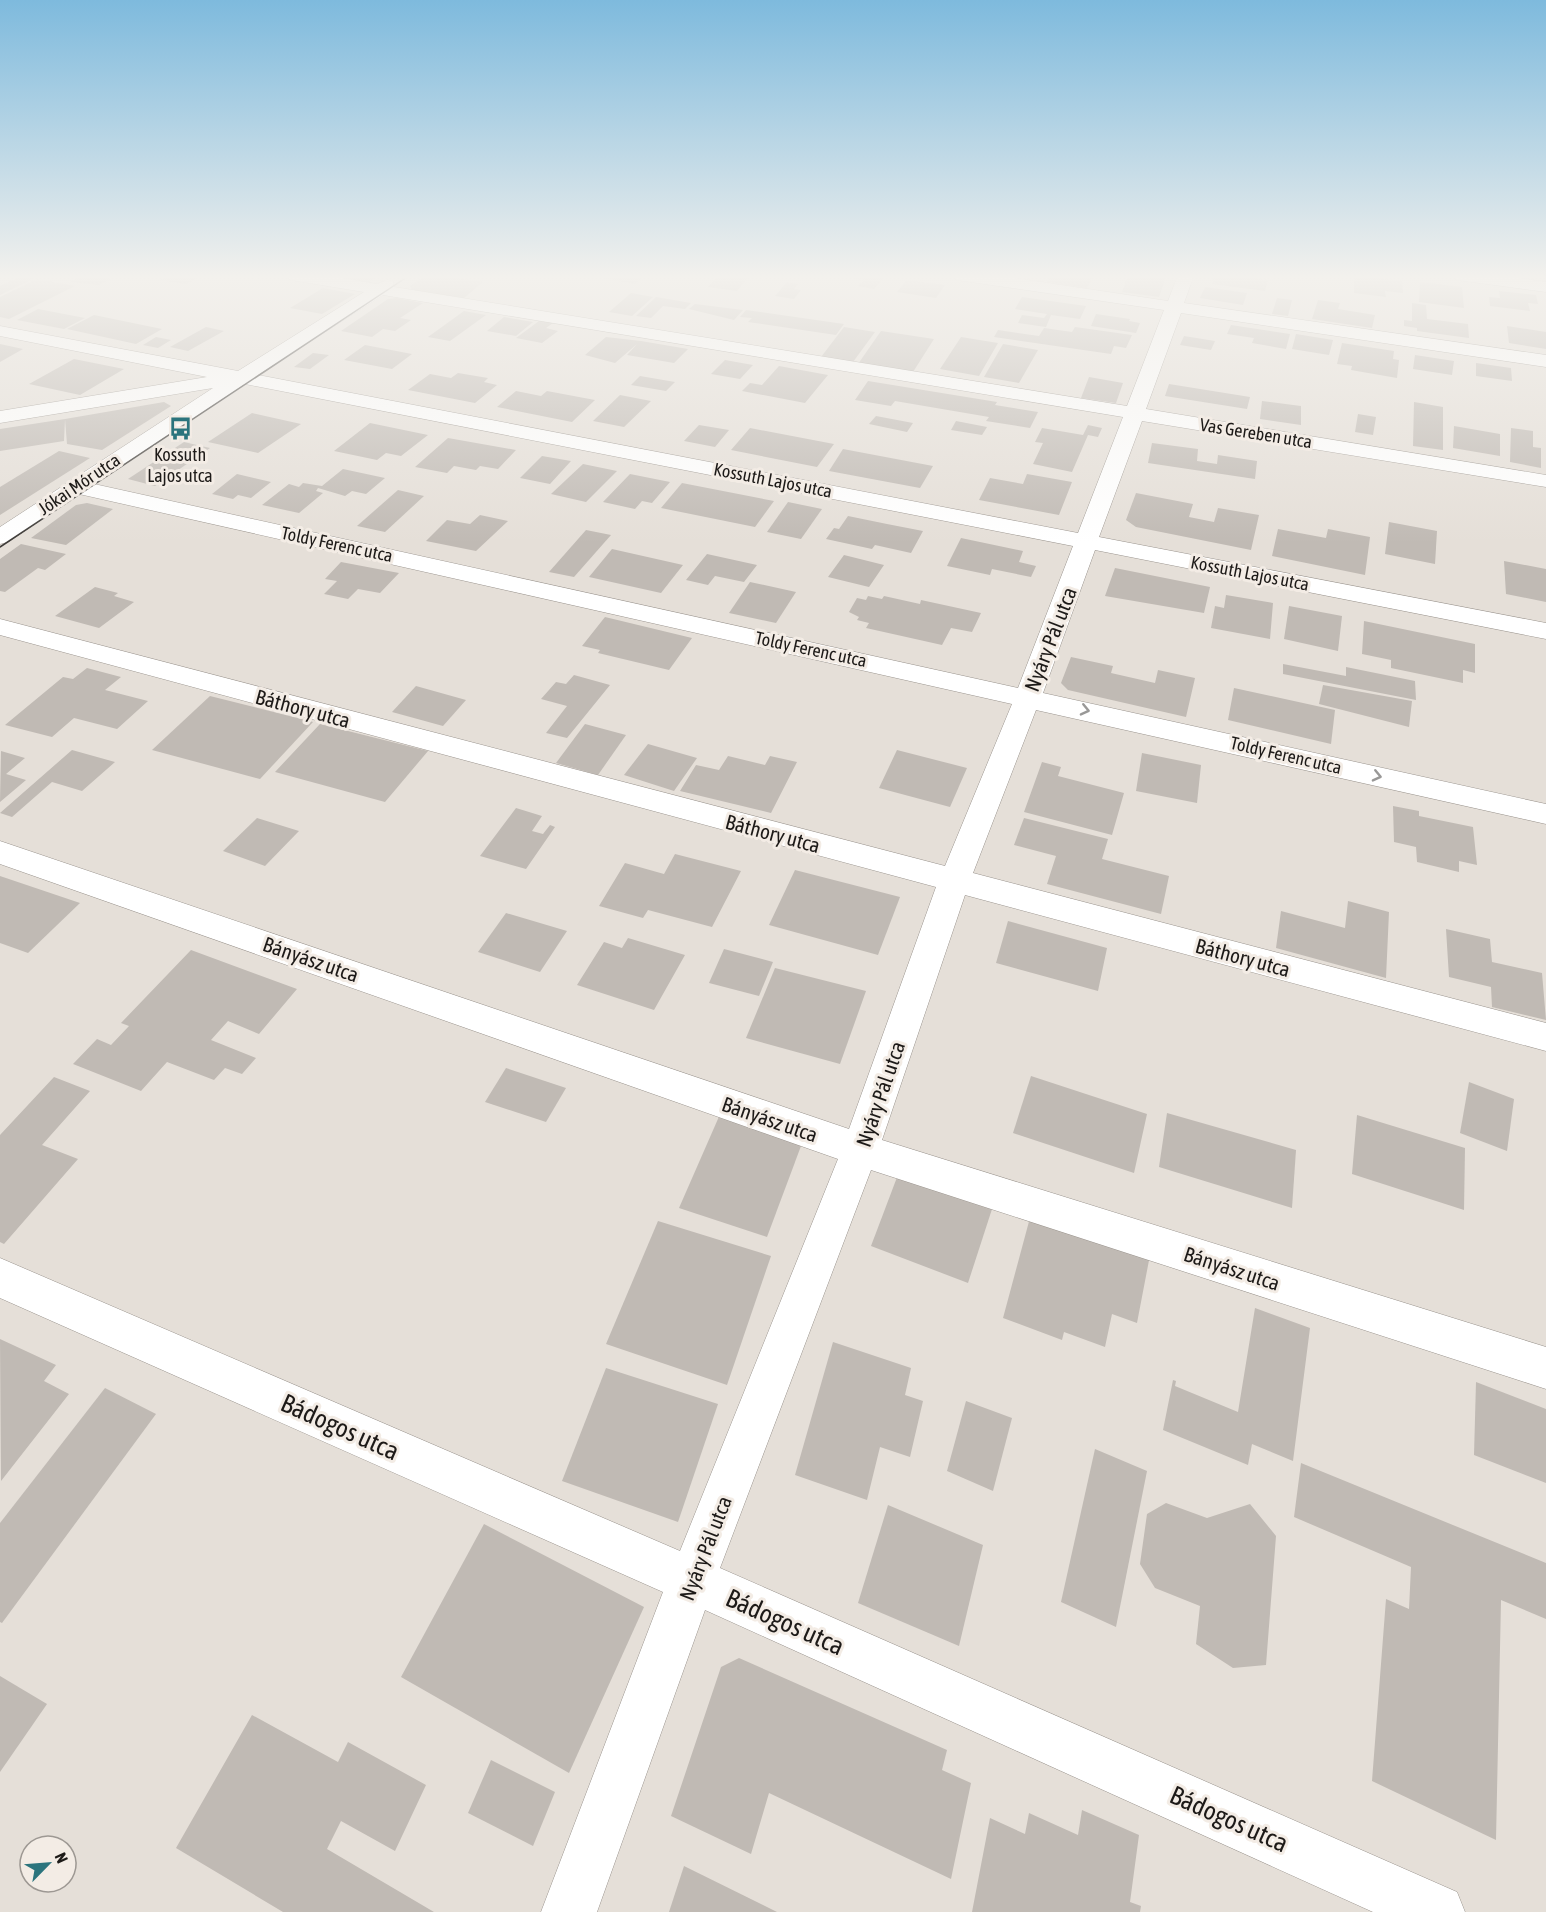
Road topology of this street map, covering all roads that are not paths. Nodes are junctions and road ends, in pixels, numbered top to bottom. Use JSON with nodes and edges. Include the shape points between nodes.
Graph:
{"nodes":[{"id":1,"x":176,"y":364,"type":"edge"},
{"id":2,"x":263,"y":364,"type":"edge"},
{"id":3,"x":835,"y":364,"type":"edge"},
{"id":4,"x":1152,"y":364,"type":"edge"},
{"id":5,"x":243,"y":377,"type":"junction"},
{"id":6,"x":1134,"y":413,"type":"junction"},
{"id":7,"x":0,"y":417,"type":"edge"},
{"id":8,"x":1546,"y":481,"type":"edge"},
{"id":9,"x":76,"y":486,"type":"junction"},
{"id":10,"x":0,"y":537,"type":"edge"},
{"id":11,"x":1086,"y":542,"type":"junction"},
{"id":12,"x":0,"y":627,"type":"edge"},
{"id":13,"x":1546,"y":631,"type":"edge"},
{"id":14,"x":1028,"y":697,"type":"junction"},
{"id":15,"x":1546,"y":814,"type":"edge"},
{"id":16,"x":0,"y":852,"type":"edge"},
{"id":17,"x":954,"y":881,"type":"junction"},
{"id":18,"x":1546,"y":1037,"type":"edge"},
{"id":19,"x":860,"y":1150,"type":"junction"},
{"id":20,"x":0,"y":1278,"type":"edge"},
{"id":21,"x":1546,"y":1368,"type":"edge"},
{"id":22,"x":692,"y":1580,"type":"junction"},
{"id":23,"x":569,"y":1912,"type":"edge"},
{"id":24,"x":1437,"y":1912,"type":"edge"}],
"edges":[{"from":1,"to":5,"type":"street","name":"Kossuth Lajos utca"},
{"from":2,"to":5,"type":"street","name":"Jókai Mór utca"},
{"from":3,"to":6,"type":"street","name":"Vas Gereben utca"},
{"from":4,"to":6,"type":"street","name":"Nyáry Pál utca"},
{"from":5,"to":7,"type":"street"},
{"from":5,"to":9,"type":"street","name":"Jókai Mór utca"},
{"from":5,"to":11,"type":"street","name":"Kossuth Lajos utca"},
{"from":6,"to":8,"type":"street","name":"Vas Gereben utca"},
{"from":6,"to":11,"type":"street","name":"Nyáry Pál utca"},
{"from":9,"to":10,"type":"street","name":"Jókai Mór utca"},
{"from":9,"to":14,"type":"street","name":"Toldy Ferenc utca"},
{"from":11,"to":13,"type":"street","name":"Kossuth Lajos utca"},
{"from":11,"to":14,"type":"street","name":"Nyáry Pál utca"},
{"from":12,"to":17,"type":"street","name":"Báthory utca"},
{"from":14,"to":15,"type":"street","name":"Toldy Ferenc utca","one_way":true},
{"from":14,"to":17,"type":"street","name":"Nyáry Pál utca"},
{"from":16,"to":19,"type":"street","name":"Bányász utca"},
{"from":17,"to":18,"type":"street","name":"Báthory utca"},
{"from":17,"to":19,"type":"street","name":"Nyáry Pál utca"},
{"from":19,"to":21,"type":"street","name":"Bányász utca"},
{"from":19,"to":22,"type":"street","name":"Nyáry Pál utca"},
{"from":20,"to":22,"type":"street","name":"Bádogos utca"},
{"from":22,"to":23,"type":"street","name":"Nyáry Pál utca"},
{"from":22,"to":24,"type":"street","name":"Bádogos utca"}]}
